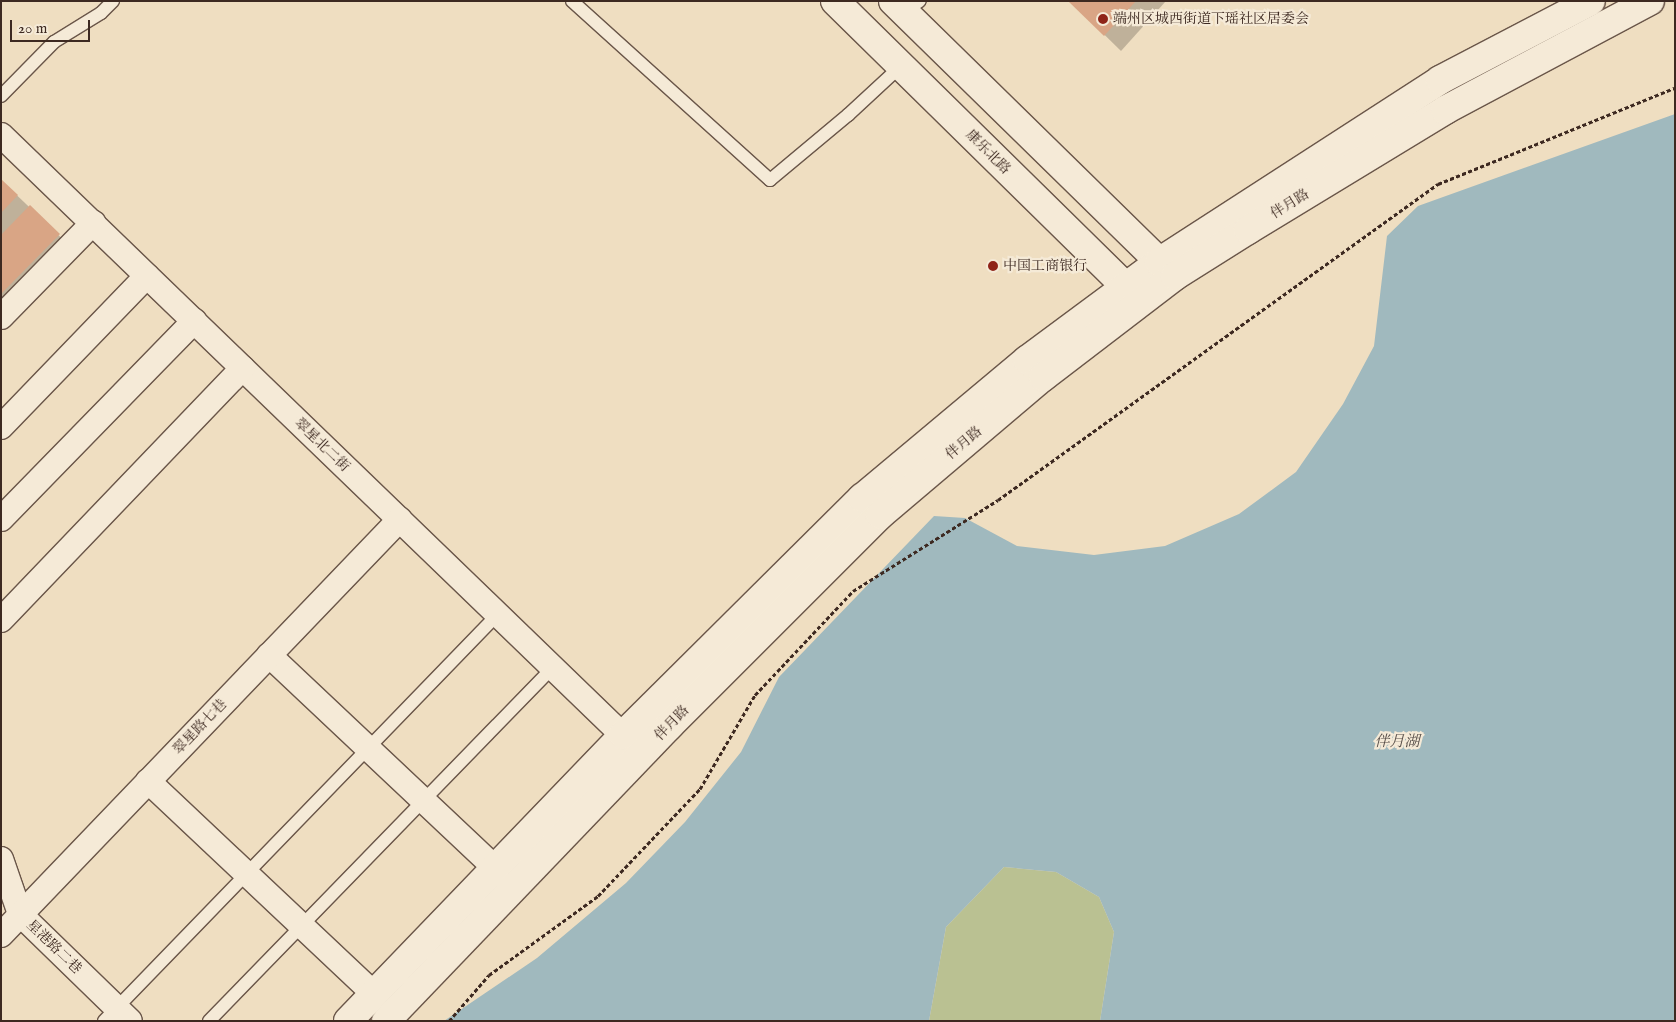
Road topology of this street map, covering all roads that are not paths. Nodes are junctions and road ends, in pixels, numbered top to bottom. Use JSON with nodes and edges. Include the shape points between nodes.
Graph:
{"nodes":[{"id":1,"x":113,"y":1,"type":"edge"},
{"id":2,"x":572,"y":1,"type":"edge"},
{"id":3,"x":835,"y":1,"type":"edge"},
{"id":4,"x":1591,"y":1,"type":"edge"},
{"id":5,"x":1650,"y":1,"type":"edge"},
{"id":6,"x":906,"y":5,"type":"edge"},
{"id":7,"x":901,"y":66,"type":"junction"},
{"id":8,"x":1,"y":96,"type":"edge"},
{"id":9,"x":1,"y":135,"type":"edge"},
{"id":10,"x":92,"y":223,"type":"junction"},
{"id":11,"x":1167,"y":269,"type":"junction"},
{"id":12,"x":147,"y":276,"type":"junction"},
{"id":13,"x":1134,"y":294,"type":"junction"},
{"id":14,"x":1,"y":317,"type":"edge"},
{"id":15,"x":194,"y":321,"type":"junction"},
{"id":16,"x":243,"y":368,"type":"junction"},
{"id":17,"x":1,"y":427,"type":"edge"},
{"id":18,"x":1,"y":519,"type":"edge"},
{"id":19,"x":400,"y":519,"type":"junction"},
{"id":20,"x":498,"y":614,"type":"junction"},
{"id":21,"x":1,"y":620,"type":"edge"},
{"id":22,"x":269,"y":655,"type":"junction"},
{"id":23,"x":553,"y":667,"type":"junction"},
{"id":24,"x":623,"y":735,"type":"junction"},
{"id":25,"x":368,"y":748,"type":"junction"},
{"id":26,"x":643,"y":754,"type":"junction"},
{"id":27,"x":148,"y":781,"type":"junction"},
{"id":28,"x":424,"y":800,"type":"junction"},
{"id":29,"x":1,"y":859,"type":"edge"},
{"id":30,"x":495,"y":868,"type":"junction"},
{"id":31,"x":246,"y":874,"type":"junction"},
{"id":32,"x":20,"y":914,"type":"junction"},
{"id":33,"x":302,"y":926,"type":"junction"},
{"id":34,"x":1,"y":934,"type":"edge"},
{"id":35,"x":374,"y":994,"type":"junction"},
{"id":36,"x":117,"y":1016,"type":"edge"},
{"id":37,"x":210,"y":1021,"type":"edge"},
{"id":38,"x":348,"y":1021,"type":"edge"},
{"id":39,"x":386,"y":1021,"type":"edge"}],
"edges":[{"from":1,"to":8,"type":"lane","via":[[101,13],[54,42]]},
{"from":2,"to":7,"type":"lane","via":[[770,180]]},
{"from":3,"to":7,"type":"street","name":"康乐北路"},
{"from":4,"to":11,"type":"street","name":"伴月路","via":[[1440,80]]},
{"from":5,"to":11,"type":"street","name":"伴月路","via":[[1444,110]]},
{"from":6,"to":11,"type":"street"},
{"from":7,"to":13,"type":"street","name":"康乐北路"},
{"from":9,"to":10,"type":"street","name":"翠星北二街"},
{"from":10,"to":12,"type":"street","name":"翠星北二街"},
{"from":10,"to":14,"type":"street"},
{"from":11,"to":13,"type":"street","name":"伴月路"},
{"from":12,"to":15,"type":"street","name":"翠星北二街"},
{"from":12,"to":17,"type":"street"},
{"from":13,"to":24,"type":"street","name":"伴月路","via":[[1027,360],[862,498]]},
{"from":13,"to":26,"type":"street","name":"伴月路","via":[[1043,377],[880,515]]},
{"from":15,"to":16,"type":"street","name":"翠星北二街"},
{"from":15,"to":18,"type":"street"},
{"from":16,"to":19,"type":"street","name":"翠星北二街"},
{"from":16,"to":21,"type":"street"},
{"from":19,"to":20,"type":"street","name":"翠星北二街"},
{"from":19,"to":22,"type":"street","name":"翠星路七巷"},
{"from":20,"to":23,"type":"street","name":"翠星北二街"},
{"from":20,"to":25,"type":"lane"},
{"from":22,"to":25,"type":"street"},
{"from":22,"to":27,"type":"street","name":"翠星路七巷"},
{"from":23,"to":24,"type":"street","name":"翠星北二街"},
{"from":23,"to":28,"type":"lane"},
{"from":24,"to":26,"type":"street","name":"翠星北二街"},
{"from":24,"to":30,"type":"street","name":"伴月路"},
{"from":25,"to":28,"type":"street"},
{"from":25,"to":31,"type":"lane"},
{"from":26,"to":39,"type":"street","name":"伴月路"},
{"from":27,"to":31,"type":"street"},
{"from":27,"to":32,"type":"street","name":"翠星路七巷"},
{"from":28,"to":30,"type":"street"},
{"from":28,"to":33,"type":"lane"},
{"from":29,"to":32,"type":"street","name":"星港路二巷"},
{"from":30,"to":35,"type":"street","name":"伴月路"},
{"from":31,"to":33,"type":"street"},
{"from":31,"to":36,"type":"lane"},
{"from":32,"to":34,"type":"street","name":"翠星路七巷"},
{"from":32,"to":36,"type":"street","name":"星港路二巷"},
{"from":33,"to":35,"type":"street"},
{"from":33,"to":37,"type":"lane"},
{"from":35,"to":38,"type":"street","name":"伴月路"}]}
